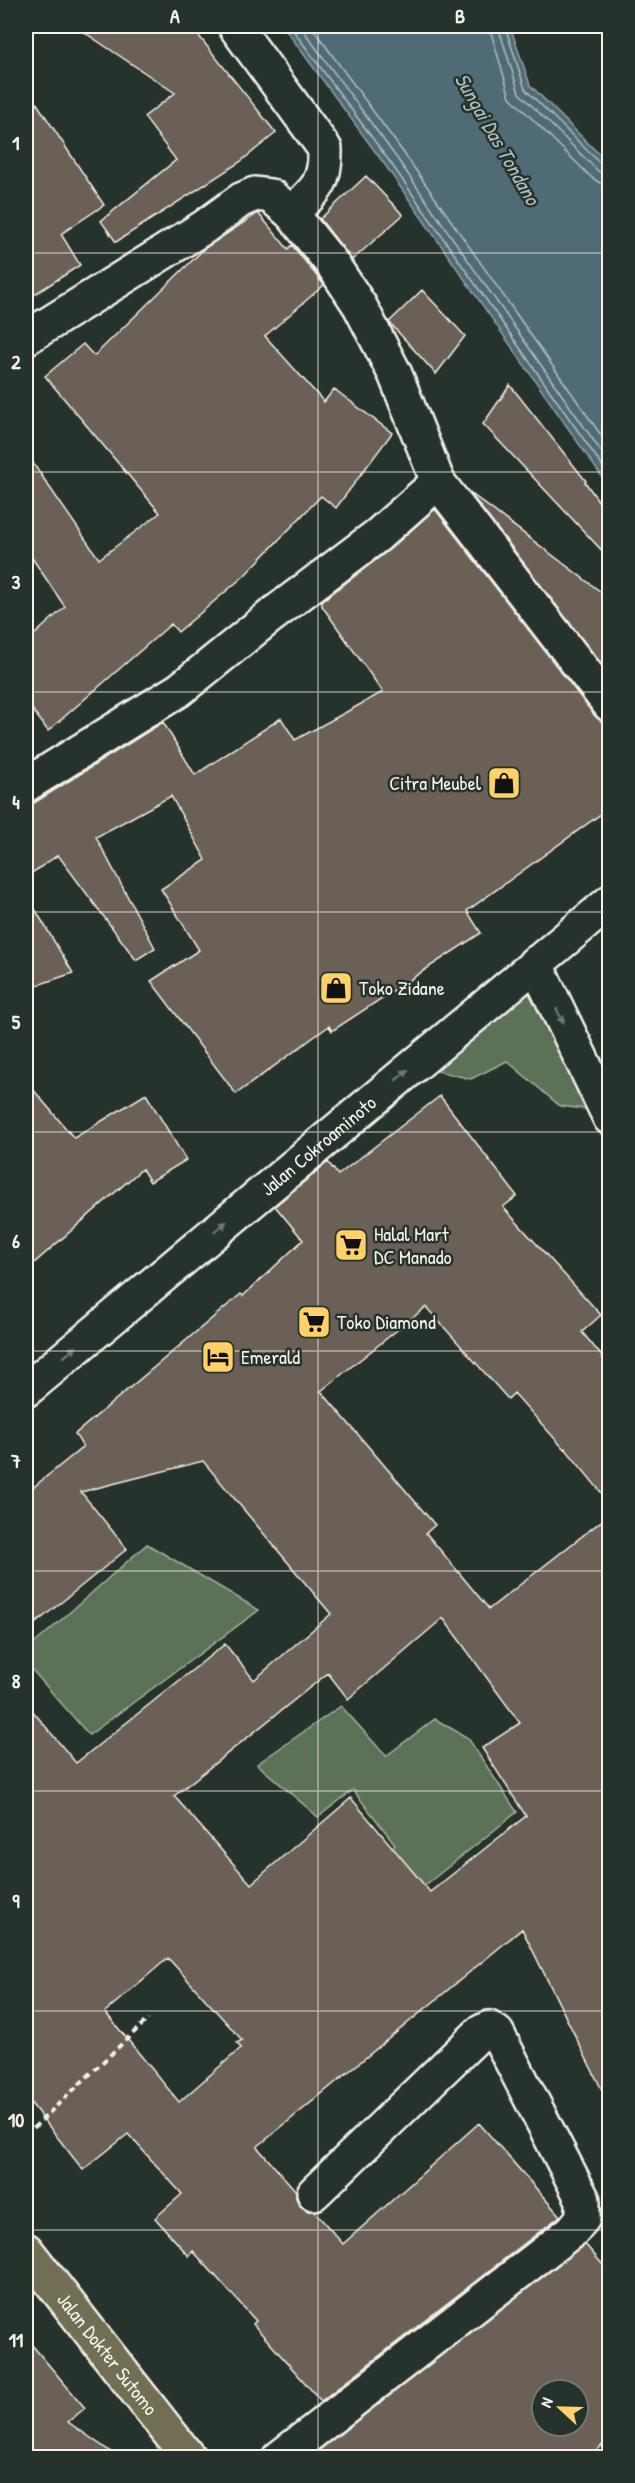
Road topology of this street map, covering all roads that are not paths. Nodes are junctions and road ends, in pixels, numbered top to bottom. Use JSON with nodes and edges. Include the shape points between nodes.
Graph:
{"nodes":[{"id":1,"x":235,"y":26,"type":"edge"},
{"id":2,"x":291,"y":213,"type":"junction"},
{"id":3,"x":26,"y":338,"type":"edge"},
{"id":4,"x":438,"y":482,"type":"junction"},
{"id":5,"x":609,"y":705,"type":"edge"},
{"id":6,"x":26,"y":785,"type":"edge"},
{"id":7,"x":609,"y":902,"type":"edge"},
{"id":8,"x":535,"y":963,"type":"junction"},
{"id":9,"x":609,"y":1118,"type":"edge"},
{"id":10,"x":26,"y":1390,"type":"edge"},
{"id":11,"x":314,"y":2193,"type":"dead end"},
{"id":12,"x":26,"y":2250,"type":"edge"},
{"id":13,"x":189,"y":2457,"type":"edge"},
{"id":14,"x":279,"y":2457,"type":"edge"}],
"edges":[{"from":1,"to":2,"type":"street","via":[[325,149],[326,169],[319,187]]},
{"from":2,"to":3,"type":"street","via":[[271,196],[255,194],[241,200]]},
{"from":2,"to":4,"type":"street","via":[[360,306],[395,374]]},
{"from":4,"to":5,"type":"street"},
{"from":4,"to":6,"type":"street","via":[[378,535],[179,690]]},
{"from":7,"to":8,"type":"street","name":"Jalan Cokroaminoto"},
{"from":8,"to":9,"type":"street","one_way":true},
{"from":10,"to":8,"type":"street","name":"Jalan Cokroaminoto","one_way":true},
{"from":11,"to":14,"type":"street","via":[[489,2028],[497,2033],[583,2200],[583,2218],[572,2231]]},
{"from":12,"to":13,"type":"main road","name":"Jalan Dokter Sutomo"}]}
